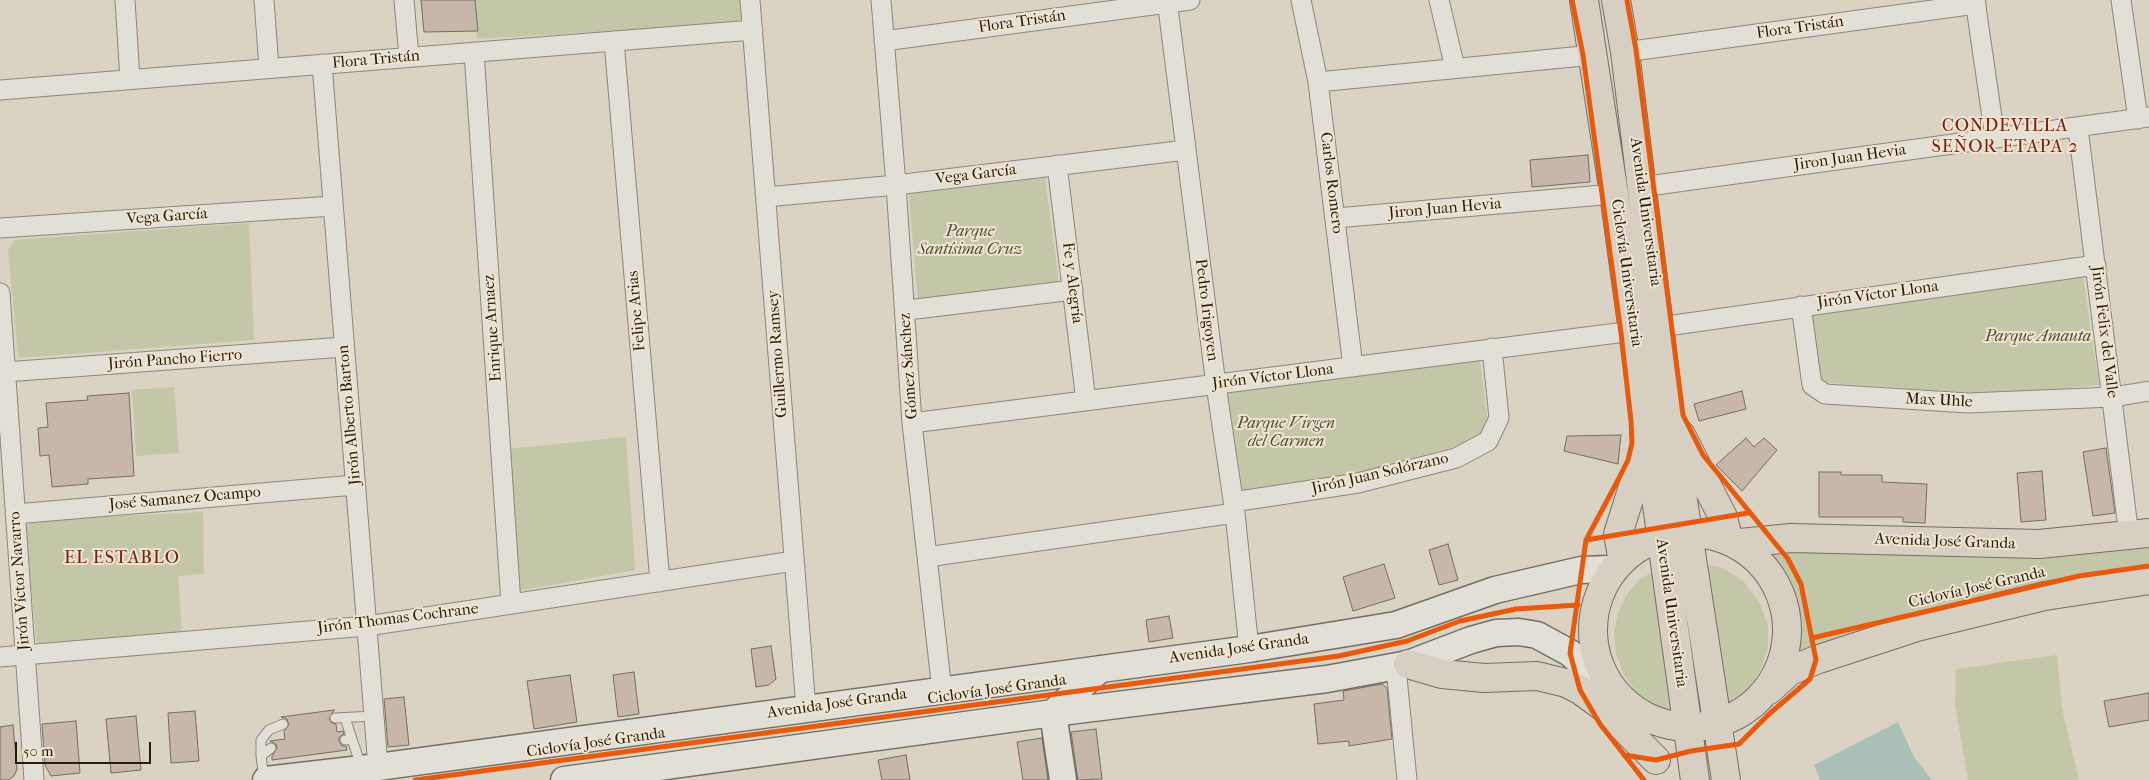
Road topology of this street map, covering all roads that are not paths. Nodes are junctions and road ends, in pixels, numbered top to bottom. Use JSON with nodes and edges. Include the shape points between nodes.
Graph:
{"nodes":[{"id":1,"x":125,"y":0,"type":"edge"},
{"id":2,"x":264,"y":0,"type":"edge"},
{"id":3,"x":404,"y":0,"type":"edge"},
{"id":4,"x":750,"y":0,"type":"edge"},
{"id":5,"x":1190,"y":0,"type":"edge"},
{"id":6,"x":1301,"y":0,"type":"edge"},
{"id":7,"x":1439,"y":0,"type":"edge"},
{"id":8,"x":1584,"y":0,"type":"edge"},
{"id":9,"x":1616,"y":0,"type":"edge"},
{"id":10,"x":2121,"y":0,"type":"edge"},
{"id":11,"x":1167,"y":1,"type":"edge"},
{"id":12,"x":1976,"y":2,"type":"edge"},
{"id":13,"x":881,"y":9,"type":"edge"},
{"id":14,"x":753,"y":30,"type":"junction"},
{"id":15,"x":614,"y":41,"type":"junction"},
{"id":16,"x":884,"y":41,"type":"junction"},
{"id":17,"x":474,"y":52,"type":"junction"},
{"id":18,"x":1625,"y":52,"type":"junction"},
{"id":19,"x":1593,"y":55,"type":"junction"},
{"id":20,"x":409,"y":57,"type":"junction"},
{"id":21,"x":322,"y":64,"type":"junction"},
{"id":22,"x":269,"y":68,"type":"junction"},
{"id":23,"x":1455,"y":68,"type":"junction"},
{"id":24,"x":130,"y":79,"type":"junction"},
{"id":25,"x":1318,"y":82,"type":"junction"},
{"id":26,"x":0,"y":90,"type":"edge"},
{"id":27,"x":2144,"y":118,"type":"edge"},
{"id":28,"x":2078,"y":128,"type":"junction"},
{"id":29,"x":1995,"y":138,"type":"junction"},
{"id":30,"x":1186,"y":150,"type":"junction"},
{"id":31,"x":1057,"y":165,"type":"junction"},
{"id":32,"x":896,"y":186,"type":"junction"},
{"id":33,"x":1641,"y":188,"type":"junction"},
{"id":34,"x":1614,"y":194,"type":"junction"},
{"id":35,"x":766,"y":197,"type":"junction"},
{"id":36,"x":333,"y":206,"type":"junction"},
{"id":37,"x":1336,"y":218,"type":"junction"},
{"id":38,"x":0,"y":228,"type":"edge"},
{"id":39,"x":2096,"y":265,"type":"junction"},
{"id":40,"x":1073,"y":290,"type":"junction"},
{"id":41,"x":0,"y":293,"type":"edge"},
{"id":42,"x":1801,"y":306,"type":"junction"},
{"id":43,"x":916,"y":309,"type":"dead end"},
{"id":44,"x":1660,"y":327,"type":"junction"},
{"id":45,"x":1633,"y":331,"type":"junction"},
{"id":46,"x":344,"y":347,"type":"junction"},
{"id":47,"x":1492,"y":348,"type":"junction"},
{"id":48,"x":1352,"y":367,"type":"junction"},
{"id":49,"x":5,"y":372,"type":"junction"},
{"id":50,"x":1216,"y":385,"type":"junction"},
{"id":51,"x":2149,"y":391,"type":"edge"},
{"id":52,"x":2112,"y":397,"type":"junction"},
{"id":53,"x":1086,"y":401,"type":"junction"},
{"id":54,"x":1670,"y":416,"type":"junction"},
{"id":55,"x":912,"y":423,"type":"junction"},
{"id":56,"x":1647,"y":440,"type":"junction"},
{"id":57,"x":355,"y":485,"type":"junction"},
{"id":58,"x":1234,"y":508,"type":"junction"},
{"id":59,"x":15,"y":514,"type":"junction"},
{"id":60,"x":1687,"y":531,"type":"junction"},
{"id":61,"x":2139,"y":534,"type":"edge"},
{"id":62,"x":1661,"y":537,"type":"junction"},
{"id":63,"x":1734,"y":541,"type":"junction"},
{"id":64,"x":927,"y":557,"type":"junction"},
{"id":65,"x":794,"y":561,"type":"junction"},
{"id":66,"x":1616,"y":563,"type":"junction"},
{"id":67,"x":2149,"y":580,"type":"edge"},
{"id":68,"x":660,"y":582,"type":"junction"},
{"id":69,"x":511,"y":604,"type":"junction"},
{"id":70,"x":366,"y":626,"type":"junction"},
{"id":71,"x":1249,"y":649,"type":"junction"},
{"id":72,"x":25,"y":655,"type":"junction"},
{"id":73,"x":0,"y":657,"type":"edge"},
{"id":74,"x":1402,"y":666,"type":"junction"},
{"id":75,"x":1100,"y":669,"type":"junction"},
{"id":76,"x":942,"y":691,"type":"junction"},
{"id":77,"x":1621,"y":700,"type":"junction"},
{"id":78,"x":1758,"y":700,"type":"junction"},
{"id":79,"x":806,"y":709,"type":"junction"},
{"id":80,"x":1053,"y":713,"type":"junction"},
{"id":81,"x":374,"y":716,"type":"junction"},
{"id":82,"x":283,"y":724,"type":"dead end"},
{"id":83,"x":1718,"y":726,"type":"junction"},
{"id":84,"x":1688,"y":730,"type":"junction"},
{"id":85,"x":271,"y":748,"type":"dead end"},
{"id":86,"x":370,"y":768,"type":"junction"},
{"id":87,"x":1661,"y":770,"type":"edge"},
{"id":88,"x":269,"y":775,"type":"edge"},
{"id":89,"x":34,"y":780,"type":"edge"},
{"id":90,"x":564,"y":780,"type":"edge"},
{"id":91,"x":1063,"y":780,"type":"edge"},
{"id":92,"x":1407,"y":780,"type":"edge"},
{"id":93,"x":1695,"y":780,"type":"edge"},
{"id":94,"x":1726,"y":780,"type":"edge"},
{"id":95,"x":1735,"y":780,"type":"edge"}],
"edges":[{"from":1,"to":24,"type":"street"},
{"from":2,"to":22,"type":"street"},
{"from":3,"to":20,"type":"street"},
{"from":4,"to":14,"type":"street","name":"Guillermo Ramsey"},
{"from":5,"to":11,"type":"street","name":"Flora Tristán"},
{"from":6,"to":25,"type":"street","name":"Carlos Romero"},
{"from":7,"to":23,"type":"street"},
{"from":8,"to":19,"type":"main road","name":"Avenida Universitaria"},
{"from":9,"to":18,"type":"main road","name":"Avenida Universitaria"},
{"from":10,"to":27,"type":"street"},
{"from":11,"to":16,"type":"street","name":"Flora Tristán"},
{"from":11,"to":30,"type":"street","name":"Pedro Irigoyen"},
{"from":12,"to":18,"type":"street","name":"Flora Tristán"},
{"from":12,"to":29,"type":"street"},
{"from":13,"to":16,"type":"street","name":"Gómez Sánchez"},
{"from":14,"to":15,"type":"street","name":"Flora Tristán"},
{"from":14,"to":35,"type":"street","name":"Guillermo Ramsey"},
{"from":15,"to":17,"type":"street","name":"Flora Tristán"},
{"from":15,"to":68,"type":"street","name":"Felipe Arias"},
{"from":16,"to":32,"type":"street","name":"Gómez Sánchez"},
{"from":17,"to":20,"type":"street","name":"Flora Tristán"},
{"from":17,"to":69,"type":"street","name":"Enrique Arnaez"},
{"from":18,"to":33,"type":"main road","name":"Avenida Universitaria"},
{"from":19,"to":23,"type":"street"},
{"from":19,"to":34,"type":"main road","name":"Avenida Universitaria"},
{"from":20,"to":21,"type":"street","name":"Flora Tristán"},
{"from":21,"to":22,"type":"street","name":"Flora Tristán"},
{"from":21,"to":36,"type":"street","name":"Jirón Alberto Barton"},
{"from":22,"to":24,"type":"street","name":"Flora Tristán"},
{"from":23,"to":25,"type":"street"},
{"from":24,"to":26,"type":"street","name":"Flora Tristán"},
{"from":25,"to":37,"type":"street","name":"Carlos Romero"},
{"from":27,"to":28,"type":"street","name":"Jiron Juan Hevia"},
{"from":28,"to":29,"type":"street","name":"Jiron Juan Hevia"},
{"from":28,"to":39,"type":"street","name":"Jirón Felix del Valle"},
{"from":29,"to":33,"type":"street","name":"Jiron Juan Hevia"},
{"from":30,"to":31,"type":"street","name":"Vega García"},
{"from":30,"to":50,"type":"street","name":"Pedro Irigoyen"},
{"from":31,"to":32,"type":"street","name":"Vega García"},
{"from":31,"to":40,"type":"street","name":"Fe y Alegría"},
{"from":32,"to":35,"type":"street","name":"Vega García"},
{"from":32,"to":55,"type":"street","name":"Gómez Sánchez"},
{"from":33,"to":44,"type":"main road","name":"Avenida Universitaria"},
{"from":34,"to":37,"type":"street","name":"Jiron Juan Hevia"},
{"from":34,"to":45,"type":"main road","name":"Avenida Universitaria"},
{"from":35,"to":65,"type":"street","name":"Guillermo Ramsey"},
{"from":36,"to":38,"type":"street","name":"Vega García"},
{"from":36,"to":46,"type":"street","name":"Jirón Alberto Barton"},
{"from":37,"to":48,"type":"street","name":"Carlos Romero"},
{"from":39,"to":42,"type":"street","name":"Jirón Víctor Llona"},
{"from":39,"to":52,"type":"street","name":"Jirón Felix del Valle"},
{"from":40,"to":43,"type":"street"},
{"from":40,"to":53,"type":"street","name":"Fe y Alegría"},
{"from":41,"to":49,"type":"street","name":"Jirón Víctor Navarro"},
{"from":42,"to":44,"type":"street","name":"Jirón Víctor Llona"},
{"from":42,"to":52,"type":"street","name":"Max Uhle","via":[[1812,385],[1825,394],[1968,403]]},
{"from":44,"to":54,"type":"main road","name":"Avenida Universitaria"},
{"from":45,"to":47,"type":"street","name":"Jirón Víctor Llona"},
{"from":45,"to":56,"type":"main road","name":"Avenida Universitaria"},
{"from":46,"to":49,"type":"street","name":"Jirón Pancho Fierro"},
{"from":46,"to":57,"type":"street","name":"Jirón Alberto Barton"},
{"from":47,"to":48,"type":"street","name":"Jirón Víctor Llona"},
{"from":47,"to":58,"type":"street","name":"Jirón Juan Solórzano","via":[[1499,418],[1488,441],[1456,458],[1358,483]]},
{"from":48,"to":50,"type":"street","name":"Jirón Víctor Llona"},
{"from":49,"to":59,"type":"street","name":"Jirón Víctor Navarro"},
{"from":50,"to":53,"type":"street","name":"Jirón Víctor Llona"},
{"from":50,"to":58,"type":"street","name":"Pedro Irigoyen"},
{"from":51,"to":52,"type":"street","name":"Max Uhle"},
{"from":52,"to":61,"type":"street","name":"Jirón Felix del Valle"},
{"from":53,"to":55,"type":"street","name":"Jirón Víctor Llona"},
{"from":54,"to":60,"type":"main road","name":"Avenida Universitaria"},
{"from":54,"to":63,"type":"main road"},
{"from":55,"to":64,"type":"street","name":"Gómez Sánchez"},
{"from":56,"to":62,"type":"main road","name":"Avenida Universitaria"},
{"from":56,"to":66,"type":"main road","via":[[1618,534]]},
{"from":57,"to":59,"type":"street","name":"José Samanez Ocampo"},
{"from":57,"to":70,"type":"street","name":"Jirón Alberto Barton"},
{"from":58,"to":64,"type":"street","name":"Jirón Juan Solórzano"},
{"from":58,"to":71,"type":"street","name":"Pedro Irigoyen"},
{"from":59,"to":72,"type":"street","name":"Jirón Víctor Navarro"},
{"from":60,"to":62,"type":"main road"},
{"from":60,"to":63,"type":"main road","via":[[1707,532]]},
{"from":60,"to":83,"type":"main road","name":"Avenida Universitaria"},
{"from":61,"to":63,"type":"main road","name":"Avenida José Granda","via":[[2039,544],[1791,538]]},
{"from":62,"to":66,"type":"main road","via":[[1642,544]]},
{"from":62,"to":84,"type":"main road","name":"Avenida Universitaria"},
{"from":63,"to":78,"type":"main road","via":[[1751,553],[1768,576],[1783,610],[1784,652],[1777,673]]},
{"from":64,"to":76,"type":"street","name":"Gómez Sánchez"},
{"from":65,"to":68,"type":"street","name":"Jirón Thomas Cochrane"},
{"from":65,"to":79,"type":"street","name":"Guillermo Ramsey"},
{"from":66,"to":71,"type":"main road","name":"Avenida José Granda","via":[[1495,590],[1396,625]]},
{"from":66,"to":77,"type":"main road","via":[[1597,608],[1596,651],[1602,672]]},
{"from":67,"to":78,"type":"main road","via":[[2045,596],[1918,628],[1816,660],[1790,672]]},
{"from":68,"to":69,"type":"street","name":"Jirón Thomas Cochrane"},
{"from":69,"to":70,"type":"street","name":"Jirón Thomas Cochrane"},
{"from":70,"to":72,"type":"street","name":"Jirón Thomas Cochrane"},
{"from":70,"to":81,"type":"street","name":"Jirón Alberto Barton"},
{"from":71,"to":75,"type":"main road","name":"Avenida José Granda"},
{"from":72,"to":73,"type":"street","name":"Jirón Thomas Cochrane"},
{"from":72,"to":89,"type":"street","name":"Jirón Víctor Navarro"},
{"from":74,"to":77,"type":"main road","via":[[1496,632],[1518,632],[1537,635],[1570,654]]},
{"from":74,"to":80,"type":"main road","via":[[1328,679]]},
{"from":74,"to":87,"type":"main road","via":[[1484,678],[1537,676],[1566,683],[1602,706]]},
{"from":74,"to":92,"type":"street"},
{"from":75,"to":76,"type":"main road","name":"Avenida José Granda"},
{"from":75,"to":80,"type":"main road"},
{"from":76,"to":79,"type":"main road","name":"Avenida José Granda"},
{"from":77,"to":84,"type":"main road","via":[[1647,720]]},
{"from":77,"to":87,"type":"main road"},
{"from":78,"to":83,"type":"main road","via":[[1732,720]]},
{"from":78,"to":95,"type":"main road","via":[[1742,730]]},
{"from":79,"to":86,"type":"main road","name":"Avenida José Granda"},
{"from":80,"to":90,"type":"main road"},
{"from":80,"to":91,"type":"main road"},
{"from":81,"to":86,"type":"street","name":"Jirón Alberto Barton"},
{"from":81,"to":86,"type":"lane","via":[[340,718],[349,739]]},
{"from":82,"to":88,"type":"lane","via":[[269,730],[261,740]]},
{"from":83,"to":84,"type":"main road"},
{"from":83,"to":94,"type":"main road","name":"Avenida Universitaria"},
{"from":84,"to":93,"type":"main road","name":"Avenida Universitaria"},
{"from":85,"to":88,"type":"lane"},
{"from":86,"to":88,"type":"main road","name":"Avenida José Granda"}]}
